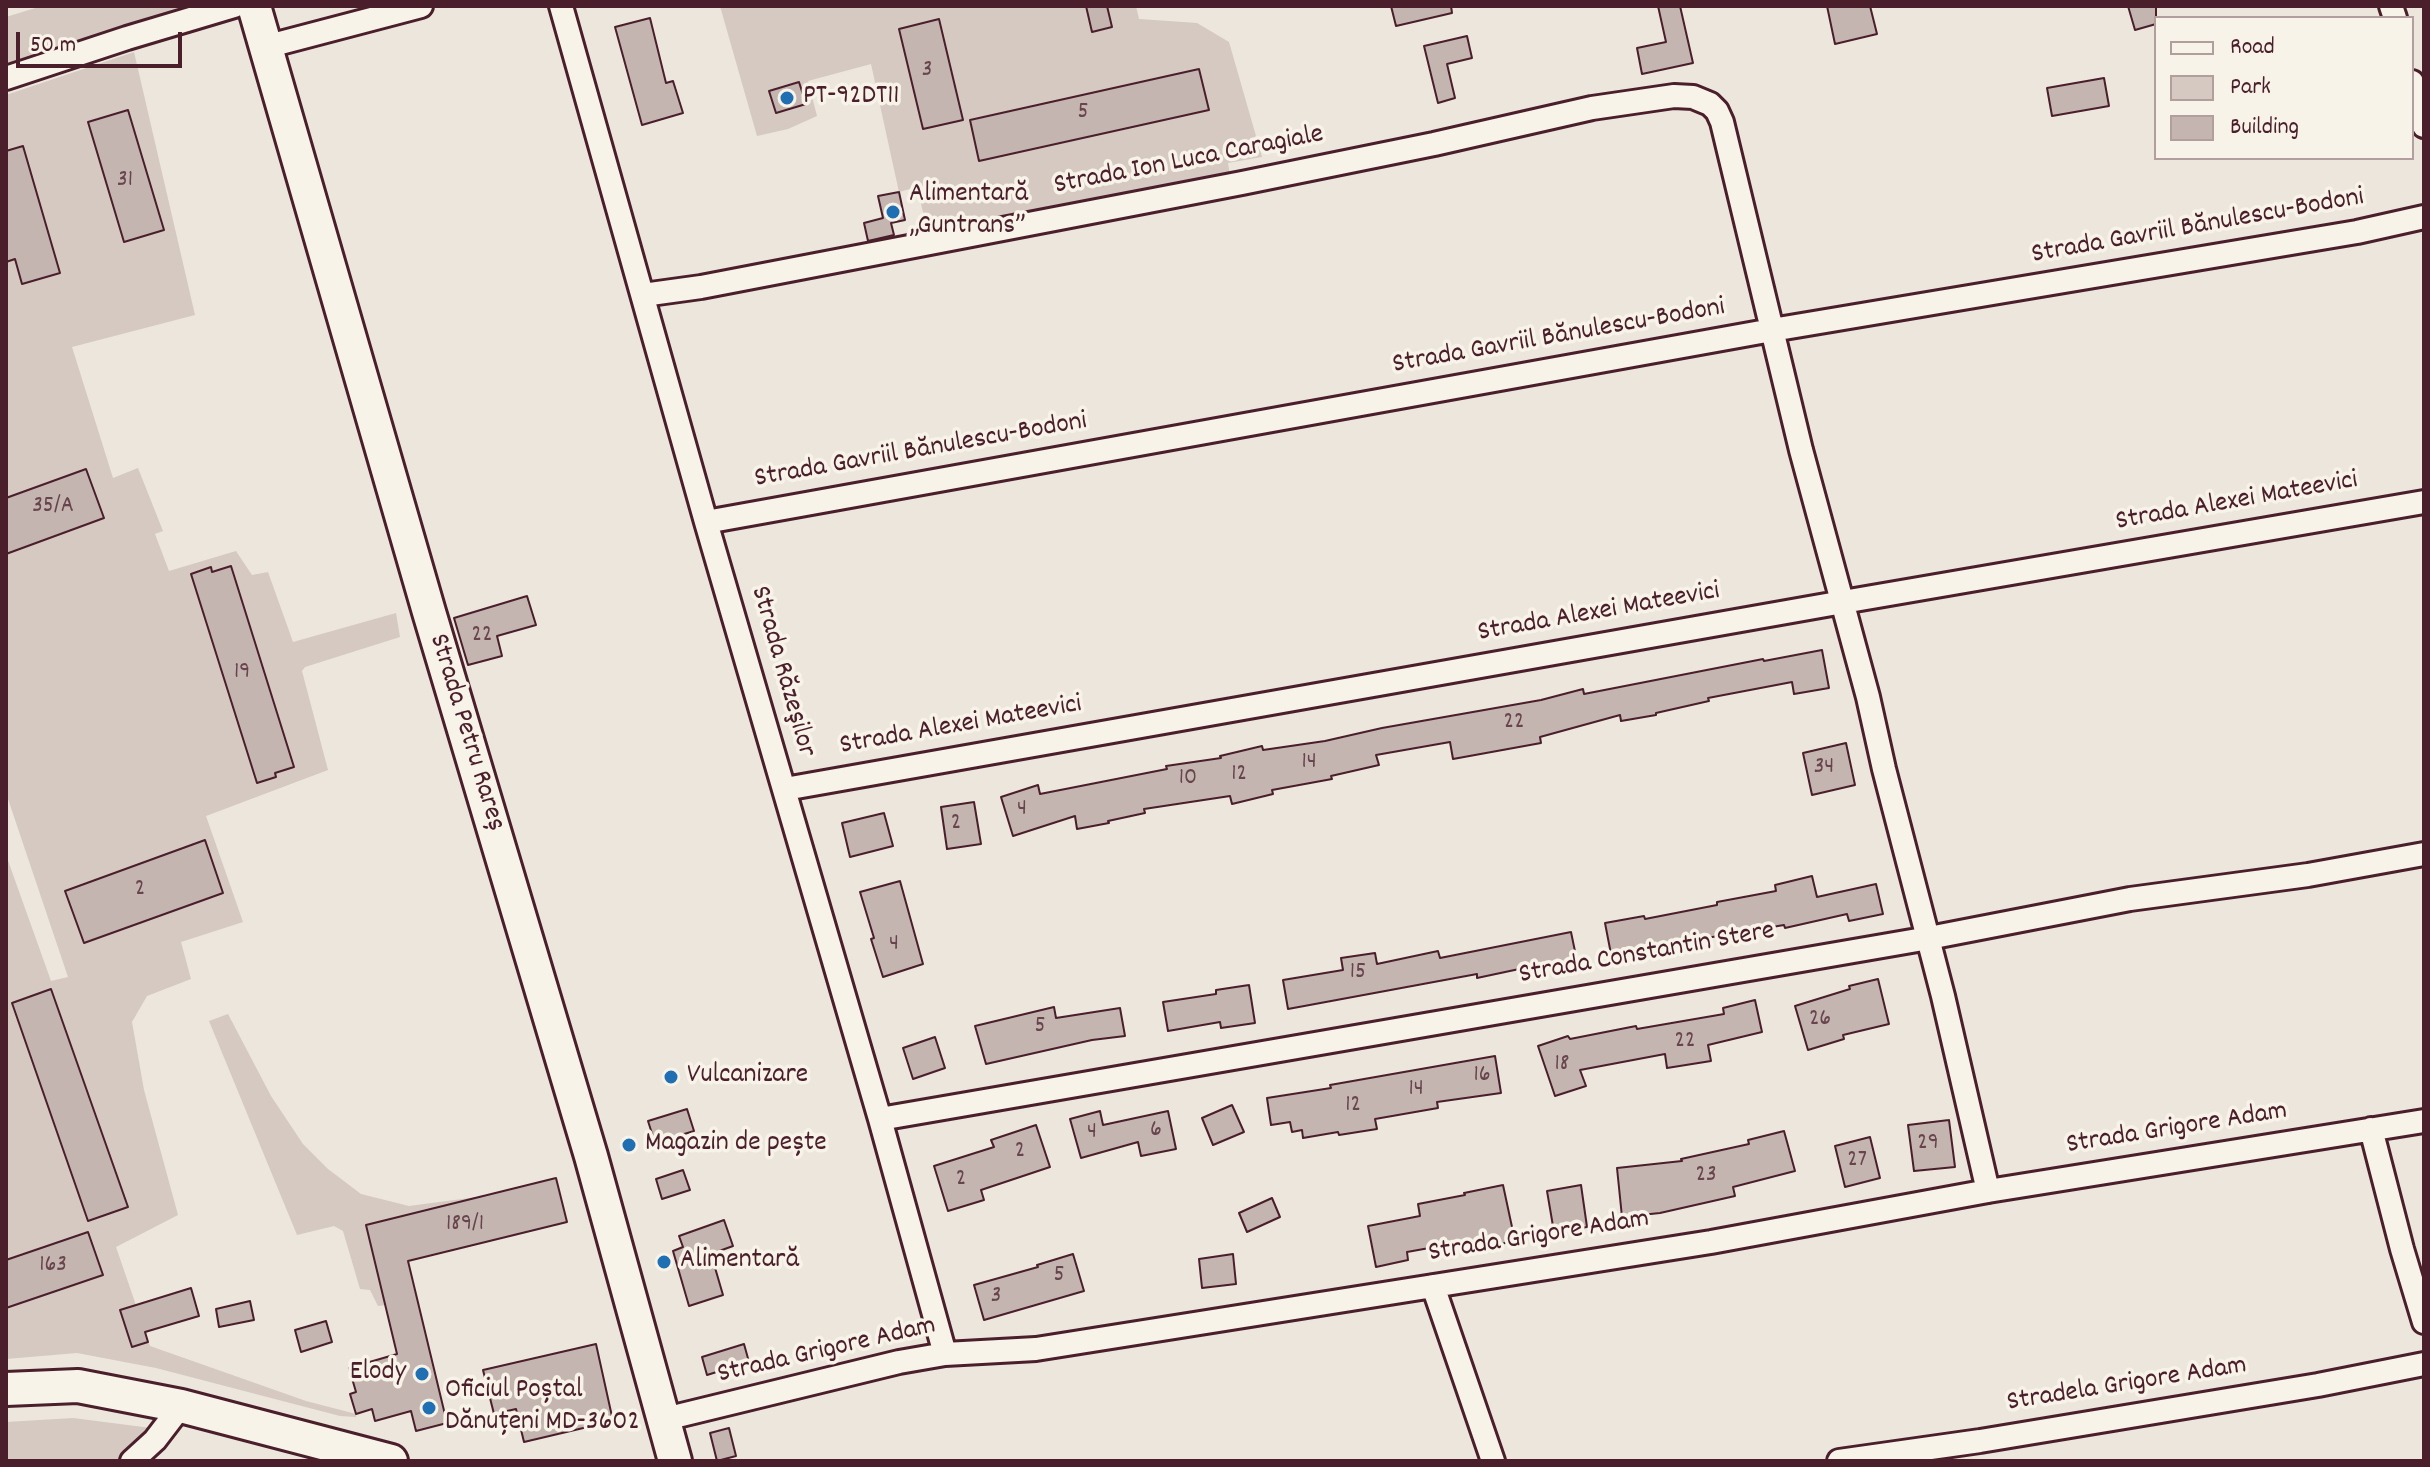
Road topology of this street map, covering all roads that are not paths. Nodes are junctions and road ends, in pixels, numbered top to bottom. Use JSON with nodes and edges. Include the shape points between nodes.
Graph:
{"nodes":[{"id":1,"x":234,"y":6,"type":"edge"},
{"id":2,"x":254,"y":6,"type":"edge"},
{"id":3,"x":421,"y":6,"type":"edge"},
{"id":4,"x":561,"y":6,"type":"edge"},
{"id":5,"x":265,"y":47,"type":"junction"},
{"id":6,"x":6,"y":78,"type":"edge"},
{"id":7,"x":2414,"y":89,"type":"edge"},
{"id":8,"x":2424,"y":126,"type":"edge"},
{"id":9,"x":2424,"y":217,"type":"edge"},
{"id":10,"x":643,"y":295,"type":"junction"},
{"id":11,"x":1772,"y":330,"type":"junction"},
{"id":12,"x":2424,"y":502,"type":"edge"},
{"id":13,"x":706,"y":522,"type":"junction"},
{"id":14,"x":1843,"y":602,"type":"junction"},
{"id":15,"x":785,"y":789,"type":"junction"},
{"id":16,"x":2424,"y":854,"type":"edge"},
{"id":17,"x":1929,"y":938,"type":"junction"},
{"id":18,"x":880,"y":1119,"type":"junction"},
{"id":19,"x":2424,"y":1121,"type":"edge"},
{"id":20,"x":2371,"y":1129,"type":"junction"},
{"id":21,"x":1988,"y":1191,"type":"junction"},
{"id":22,"x":1433,"y":1286,"type":"junction"},
{"id":23,"x":2424,"y":1322,"type":"edge"},
{"id":24,"x":945,"y":1354,"type":"junction"},
{"id":25,"x":2424,"y":1364,"type":"edge"},
{"id":26,"x":6,"y":1389,"type":"edge"},
{"id":27,"x":181,"y":1406,"type":"junction"},
{"id":28,"x":665,"y":1419,"type":"junction"},
{"id":29,"x":132,"y":1461,"type":"edge"},
{"id":30,"x":391,"y":1461,"type":"edge"},
{"id":31,"x":675,"y":1461,"type":"edge"},
{"id":32,"x":1493,"y":1461,"type":"edge"},
{"id":33,"x":1839,"y":1461,"type":"edge"}],
"edges":[{"from":1,"to":6,"type":"street"},
{"from":2,"to":5,"type":"main road","name":"Strada Petru Rareș"},
{"from":3,"to":5,"type":"street"},
{"from":4,"to":10,"type":"street","name":"Strada Răzeşilor"},
{"from":5,"to":28,"type":"main road","name":"Strada Petru Rareș"},
{"from":7,"to":8,"type":"street"},
{"from":9,"to":11,"type":"street","name":"Strada Gavriil Bănulescu-Bodoni"},
{"from":10,"to":11,"type":"street","name":"Strada Ion Luca Caragiale","via":[[1674,96],[1699,98],[1714,106],[1722,122]]},
{"from":10,"to":13,"type":"street","name":"Strada Răzeşilor"},
{"from":11,"to":13,"type":"street","name":"Strada Gavriil Bănulescu-Bodoni"},
{"from":11,"to":14,"type":"street"},
{"from":12,"to":14,"type":"street","name":"Strada Alexei Mateevici"},
{"from":13,"to":15,"type":"street","name":"Strada Răzeşilor"},
{"from":14,"to":15,"type":"street","name":"Strada Alexei Mateevici"},
{"from":14,"to":17,"type":"street"},
{"from":15,"to":18,"type":"street","name":"Strada Răzeşilor"},
{"from":16,"to":17,"type":"street","name":"Strada Constantin Stere","via":[[2130,899]]},
{"from":17,"to":18,"type":"street","name":"Strada Constantin Stere"},
{"from":17,"to":21,"type":"street"},
{"from":18,"to":24,"type":"street","name":"Strada Răzeşilor"},
{"from":19,"to":20,"type":"street","name":"Strada Grigore Adam"},
{"from":20,"to":21,"type":"street","name":"Strada Grigore Adam"},
{"from":20,"to":23,"type":"street"},
{"from":21,"to":22,"type":"street","name":"Strada Grigore Adam"},
{"from":22,"to":24,"type":"street","name":"Strada Grigore Adam","via":[[1036,1349]]},
{"from":22,"to":32,"type":"street"},
{"from":24,"to":28,"type":"street","name":"Strada Grigore Adam"},
{"from":25,"to":33,"type":"street","name":"Stradela Grigore Adam"},
{"from":26,"to":27,"type":"main road","via":[[78,1386]]},
{"from":27,"to":29,"type":"street"},
{"from":27,"to":30,"type":"main road"},
{"from":28,"to":31,"type":"main road","name":"Strada Petru Rareș"}]}
